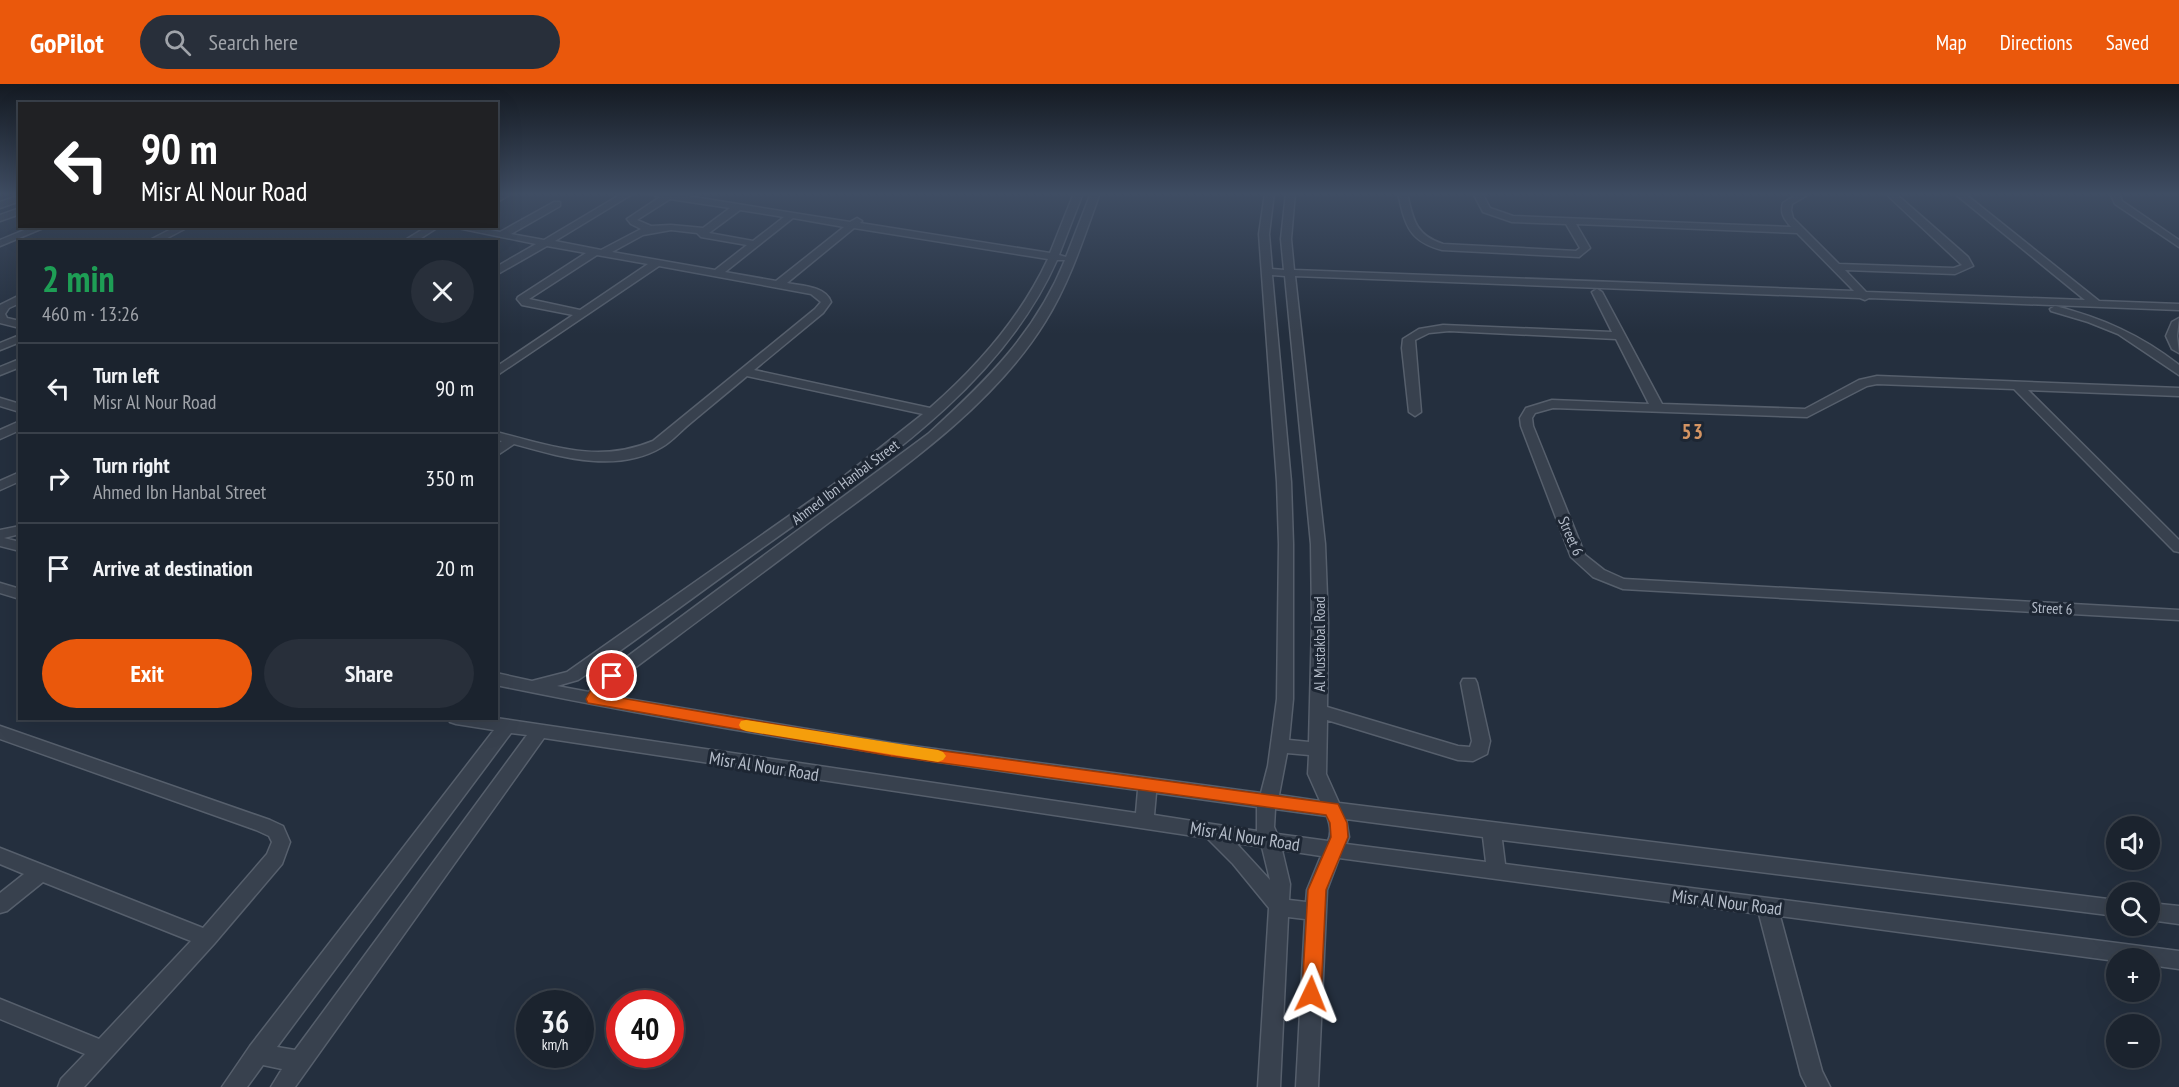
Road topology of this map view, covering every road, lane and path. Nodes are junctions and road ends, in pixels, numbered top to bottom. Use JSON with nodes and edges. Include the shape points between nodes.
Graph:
{"nodes":[{"id":1,"x":527,"y":240,"type":"edge"},
{"id":2,"x":550,"y":240,"type":"edge"},
{"id":3,"x":624,"y":240,"type":"edge"},
{"id":4,"x":731,"y":240,"type":"edge"},
{"id":5,"x":760,"y":240,"type":"edge"},
{"id":6,"x":834,"y":240,"type":"edge"},
{"id":7,"x":967,"y":240,"type":"edge"},
{"id":8,"x":1061,"y":240,"type":"edge"},
{"id":9,"x":1077,"y":240,"type":"edge"},
{"id":10,"x":1265,"y":240,"type":"edge"},
{"id":11,"x":1286,"y":240,"type":"edge"},
{"id":12,"x":1422,"y":240,"type":"edge"},
{"id":13,"x":1580,"y":240,"type":"edge"},
{"id":14,"x":1810,"y":240,"type":"edge"},
{"id":15,"x":1942,"y":240,"type":"edge"},
{"id":16,"x":2017,"y":240,"type":"edge"},
{"id":17,"x":545,"y":243,"type":"junction"},
{"id":18,"x":755,"y":244,"type":"junction"},
{"id":19,"x":599,"y":253,"type":"junction"},
{"id":20,"x":1055,"y":254,"type":"junction"},
{"id":21,"x":1071,"y":256,"type":"junction"},
{"id":22,"x":657,"y":263,"type":"junction"},
{"id":23,"x":1836,"y":267,"type":"junction"},
{"id":24,"x":498,"y":271,"type":"edge"},
{"id":25,"x":716,"y":274,"type":"junction"},
{"id":26,"x":1266,"y":275,"type":"junction"},
{"id":27,"x":1290,"y":277,"type":"junction"},
{"id":28,"x":778,"y":285,"type":"junction"},
{"id":29,"x":1625,"y":289,"type":"junction"},
{"id":30,"x":1597,"y":292,"type":"junction"},
{"id":31,"x":1866,"y":298,"type":"junction"},
{"id":32,"x":18,"y":299,"type":"edge"},
{"id":33,"x":2096,"y":303,"type":"junction"},
{"id":34,"x":2179,"y":307,"type":"edge"},
{"id":35,"x":2055,"y":309,"type":"junction"},
{"id":36,"x":2105,"y":312,"type":"junction"},
{"id":37,"x":0,"y":314,"type":"edge"},
{"id":38,"x":582,"y":314,"type":"junction"},
{"id":39,"x":2179,"y":315,"type":"edge"},
{"id":40,"x":2179,"y":321,"type":"edge"},
{"id":41,"x":18,"y":324,"type":"edge"},
{"id":42,"x":1620,"y":336,"type":"junction"},
{"id":43,"x":18,"y":339,"type":"edge"},
{"id":44,"x":2149,"y":346,"type":"junction"},
{"id":45,"x":0,"y":347,"type":"edge"},
{"id":46,"x":2177,"y":349,"type":"edge"},
{"id":47,"x":18,"y":363,"type":"edge"},
{"id":48,"x":0,"y":370,"type":"edge"},
{"id":49,"x":2179,"y":371,"type":"edge"},
{"id":50,"x":498,"y":372,"type":"edge"},
{"id":51,"x":745,"y":372,"type":"junction"},
{"id":52,"x":2017,"y":385,"type":"junction"},
{"id":53,"x":2179,"y":393,"type":"edge"},
{"id":54,"x":0,"y":402,"type":"edge"},
{"id":55,"x":18,"y":407,"type":"edge"},
{"id":56,"x":1658,"y":407,"type":"junction"},
{"id":57,"x":932,"y":412,"type":"junction"},
{"id":58,"x":1415,"y":412,"type":"dead end"},
{"id":59,"x":18,"y":426,"type":"edge"},
{"id":60,"x":0,"y":435,"type":"edge"},
{"id":61,"x":498,"y":436,"type":"edge"},
{"id":62,"x":512,"y":440,"type":"junction"},
{"id":63,"x":498,"y":450,"type":"edge"},
{"id":64,"x":18,"y":477,"type":"edge"},
{"id":65,"x":0,"y":486,"type":"edge"},
{"id":66,"x":18,"y":530,"type":"edge"},
{"id":67,"x":0,"y":534,"type":"edge"},
{"id":68,"x":0,"y":541,"type":"edge"},
{"id":69,"x":18,"y":546,"type":"edge"},
{"id":70,"x":2179,"y":549,"type":"edge"},
{"id":71,"x":0,"y":588,"type":"edge"},
{"id":72,"x":18,"y":593,"type":"edge"},
{"id":73,"x":2179,"y":615,"type":"edge"},
{"id":74,"x":498,"y":679,"type":"edge"},
{"id":75,"x":1469,"y":683,"type":"dead end"},
{"id":76,"x":529,"y":686,"type":"junction"},
{"id":77,"x":594,"y":699,"type":"junction"},
{"id":78,"x":1318,"y":711,"type":"junction"},
{"id":79,"x":467,"y":720,"type":"edge"},
{"id":80,"x":506,"y":727,"type":"junction"},
{"id":81,"x":0,"y":732,"type":"edge"},
{"id":82,"x":539,"y":732,"type":"junction"},
{"id":83,"x":1280,"y":745,"type":"junction"},
{"id":84,"x":1317,"y":750,"type":"junction"},
{"id":85,"x":1148,"y":783,"type":"junction"},
{"id":86,"x":1268,"y":800,"type":"junction"},
{"id":87,"x":1332,"y":809,"type":"junction"},
{"id":88,"x":1144,"y":820,"type":"junction"},
{"id":89,"x":1210,"y":830,"type":"junction"},
{"id":90,"x":1491,"y":831,"type":"junction"},
{"id":91,"x":1270,"y":840,"type":"junction"},
{"id":92,"x":1334,"y":850,"type":"junction"},
{"id":93,"x":0,"y":856,"type":"edge"},
{"id":94,"x":41,"y":872,"type":"junction"},
{"id":95,"x":1497,"y":873,"type":"junction"},
{"id":96,"x":0,"y":905,"type":"edge"},
{"id":97,"x":1280,"y":907,"type":"junction"},
{"id":98,"x":1767,"y":907,"type":"junction"},
{"id":99,"x":2106,"y":907,"type":"edge"},
{"id":100,"x":1314,"y":912,"type":"junction"},
{"id":101,"x":2160,"y":913,"type":"edge"},
{"id":102,"x":2179,"y":915,"type":"edge"},
{"id":103,"x":207,"y":938,"type":"junction"},
{"id":104,"x":2178,"y":962,"type":"edge"},
{"id":105,"x":0,"y":1009,"type":"edge"},
{"id":106,"x":103,"y":1050,"type":"junction"},
{"id":107,"x":258,"y":1053,"type":"junction"},
{"id":108,"x":300,"y":1062,"type":"junction"},
{"id":109,"x":69,"y":1087,"type":"edge"},
{"id":110,"x":233,"y":1087,"type":"edge"},
{"id":111,"x":282,"y":1087,"type":"edge"},
{"id":112,"x":1269,"y":1087,"type":"edge"},
{"id":113,"x":1307,"y":1087,"type":"edge"},
{"id":114,"x":1819,"y":1087,"type":"edge"}],
"edges":[{"from":1,"to":17,"type":"street"},
{"from":2,"to":17,"type":"street"},
{"from":3,"to":19,"type":"street"},
{"from":4,"to":18,"type":"street"},
{"from":5,"to":18,"type":"street"},
{"from":6,"to":28,"type":"street"},
{"from":7,"to":20,"type":"street"},
{"from":8,"to":20,"type":"street","name":"Ahmed Ibn Hanbal Street"},
{"from":9,"to":21,"type":"street","name":"Ahmed Ibn Hanbal Street"},
{"from":10,"to":26,"type":"street"},
{"from":11,"to":27,"type":"street","name":"Al Mustakbal Road"},
{"from":12,"to":13,"type":"street","via":[[1442,247],[1579,254],[1585,248]]},
{"from":14,"to":23,"type":"street"},
{"from":15,"to":23,"type":"street","via":[[1968,266],[1955,270]]},
{"from":16,"to":33,"type":"street"},
{"from":17,"to":19,"type":"street"},
{"from":17,"to":24,"type":"street"},
{"from":18,"to":25,"type":"street"},
{"from":19,"to":22,"type":"street"},
{"from":19,"to":38,"type":"street","via":[[522,299]]},
{"from":20,"to":21,"type":"street"},
{"from":20,"to":57,"type":"street","name":"Ahmed Ibn Hanbal Street","via":[[1035,294],[1010,328]]},
{"from":21,"to":77,"type":"street","name":"Ahmed Ibn Hanbal Street","via":[[1039,323],[977,396],[933,437],[603,683]]},
{"from":22,"to":25,"type":"street"},
{"from":22,"to":38,"type":"street"},
{"from":23,"to":31,"type":"street"},
{"from":25,"to":28,"type":"street"},
{"from":26,"to":27,"type":"street"},
{"from":26,"to":83,"type":"street","via":[[1285,513],[1285,699]]},
{"from":27,"to":29,"type":"street"},
{"from":27,"to":30,"type":"street"},
{"from":27,"to":78,"type":"street","name":"Al Mustakbal Road","via":[[1318,544]]},
{"from":28,"to":51,"type":"street","via":[[814,291],[826,302]]},
{"from":29,"to":30,"type":"street"},
{"from":29,"to":31,"type":"street"},
{"from":30,"to":42,"type":"street"},
{"from":31,"to":33,"type":"street"},
{"from":31,"to":35,"type":"street"},
{"from":32,"to":37,"type":"street"},
{"from":33,"to":34,"type":"street"},
{"from":33,"to":36,"type":"street"},
{"from":35,"to":36,"type":"street"},
{"from":35,"to":44,"type":"street","via":[[2118,328]]},
{"from":36,"to":39,"type":"street"},
{"from":37,"to":41,"type":"street","via":[[3,320]]},
{"from":38,"to":50,"type":"street"},
{"from":40,"to":46,"type":"street","via":[[2171,331]]},
{"from":42,"to":56,"type":"street"},
{"from":42,"to":58,"type":"street","via":[[1449,328],[1417,332],[1409,339],[1408,348]]},
{"from":43,"to":45,"type":"street"},
{"from":44,"to":46,"type":"street","via":[[2159,344]]},
{"from":44,"to":49,"type":"street"},
{"from":47,"to":48,"type":"street"},
{"from":51,"to":57,"type":"street"},
{"from":51,"to":62,"type":"street","via":[[658,444],[623,458],[603,459]]},
{"from":52,"to":53,"type":"street","name":"Street 6"},
{"from":52,"to":56,"type":"street","name":"Street 6","via":[[1869,381],[1807,412]]},
{"from":52,"to":70,"type":"street"},
{"from":54,"to":55,"type":"street"},
{"from":56,"to":73,"type":"street","name":"Street 6","via":[[1552,404],[1530,411],[1526,418],[1578,557],[1604,577],[1642,586]]},
{"from":57,"to":76,"type":"street","name":"Ahmed Ibn Hanbal Street","via":[[849,481],[590,664],[551,683]]},
{"from":59,"to":60,"type":"street"},
{"from":61,"to":62,"type":"street"},
{"from":62,"to":63,"type":"street"},
{"from":64,"to":65,"type":"street"},
{"from":66,"to":67,"type":"street"},
{"from":68,"to":69,"type":"street"},
{"from":71,"to":72,"type":"street"},
{"from":74,"to":76,"type":"street"},
{"from":75,"to":78,"type":"street","via":[[1482,741],[1481,749],[1473,754],[1458,753]]},
{"from":76,"to":77,"type":"street"},
{"from":77,"to":85,"type":"street","via":[[891,750]]},
{"from":78,"to":84,"type":"street","name":"Al Mustakbal Road"},
{"from":79,"to":80,"type":"street","name":"Misr Al Nour Road"},
{"from":80,"to":82,"type":"street","name":"Misr Al Nour Road"},
{"from":80,"to":107,"type":"street"},
{"from":81,"to":103,"type":"street","via":[[276,831],[281,842],[275,858]]},
{"from":82,"to":88,"type":"street","name":"Misr Al Nour Road"},
{"from":82,"to":108,"type":"street"},
{"from":83,"to":84,"type":"street"},
{"from":83,"to":86,"type":"street"},
{"from":84,"to":87,"type":"street","name":"Al Mustakbal Road","via":[[1317,774]]},
{"from":85,"to":86,"type":"street"},
{"from":85,"to":88,"type":"street"},
{"from":86,"to":87,"type":"street"},
{"from":86,"to":91,"type":"street","via":[[1265,813]]},
{"from":87,"to":90,"type":"street"},
{"from":87,"to":92,"type":"street","name":"Al Mustakbal Road","via":[[1340,837]]},
{"from":88,"to":89,"type":"street","name":"Misr Al Nour Road"},
{"from":89,"to":91,"type":"street","name":"Misr Al Nour Road"},
{"from":89,"to":97,"type":"street","via":[[1240,858]]},
{"from":90,"to":95,"type":"street"},
{"from":90,"to":99,"type":"street"},
{"from":91,"to":92,"type":"street","name":"Misr Al Nour Road"},
{"from":91,"to":97,"type":"street","via":[[1277,862]]},
{"from":92,"to":95,"type":"street","name":"Misr Al Nour Road"},
{"from":92,"to":100,"type":"street","name":"Al Mustakbal Road","via":[[1317,890]]},
{"from":93,"to":94,"type":"street"},
{"from":94,"to":96,"type":"street"},
{"from":94,"to":103,"type":"street"},
{"from":95,"to":98,"type":"street","name":"Misr Al Nour Road"},
{"from":97,"to":100,"type":"street"},
{"from":97,"to":112,"type":"street"},
{"from":98,"to":104,"type":"street","name":"Misr Al Nour Road"},
{"from":98,"to":114,"type":"street","via":[[1812,1075]]},
{"from":100,"to":113,"type":"street","name":"Al Mustakbal Road"},
{"from":101,"to":102,"type":"street"},
{"from":103,"to":106,"type":"street"},
{"from":105,"to":106,"type":"street"},
{"from":106,"to":109,"type":"street"},
{"from":107,"to":108,"type":"street"},
{"from":107,"to":110,"type":"street"},
{"from":108,"to":111,"type":"street"}]}
